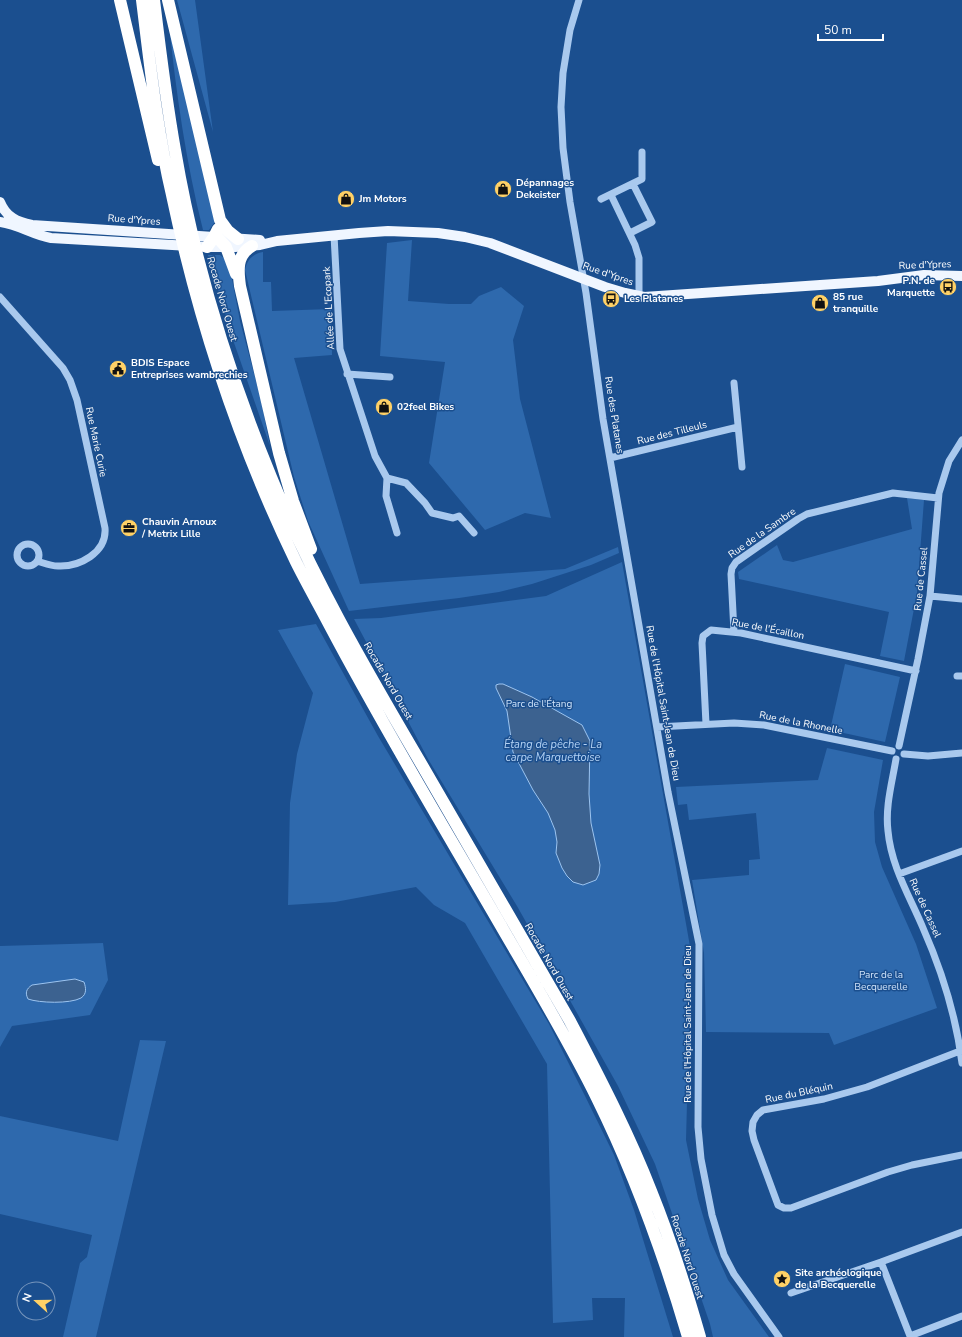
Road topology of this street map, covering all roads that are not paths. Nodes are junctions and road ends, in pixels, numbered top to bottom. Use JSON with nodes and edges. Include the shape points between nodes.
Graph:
{"nodes":[{"id":1,"x":120,"y":0,"type":"edge"},
{"id":2,"x":142,"y":0,"type":"edge"},
{"id":3,"x":154,"y":0,"type":"edge"},
{"id":4,"x":168,"y":0,"type":"edge"},
{"id":5,"x":580,"y":0,"type":"edge"},
{"id":6,"x":642,"y":152,"type":"dead end"},
{"id":7,"x":633,"y":184,"type":"junction"},
{"id":8,"x":611,"y":195,"type":"junction"},
{"id":9,"x":172,"y":196,"type":"junction"},
{"id":10,"x":601,"y":199,"type":"dead end"},
{"id":11,"x":0,"y":202,"type":"edge"},
{"id":12,"x":183,"y":219,"type":"junction"},
{"id":13,"x":220,"y":220,"type":"junction"},
{"id":14,"x":0,"y":222,"type":"edge"},
{"id":15,"x":630,"y":233,"type":"junction"},
{"id":16,"x":334,"y":235,"type":"junction"},
{"id":17,"x":216,"y":237,"type":"junction"},
{"id":18,"x":238,"y":239,"type":"junction"},
{"id":19,"x":277,"y":241,"type":"junction"},
{"id":20,"x":252,"y":246,"type":"junction"},
{"id":21,"x":207,"y":247,"type":"junction"},
{"id":22,"x":226,"y":247,"type":"junction"},
{"id":23,"x":962,"y":276,"type":"edge"},
{"id":24,"x":584,"y":279,"type":"junction"},
{"id":25,"x":240,"y":286,"type":"junction"},
{"id":26,"x":639,"y":296,"type":"junction"},
{"id":27,"x":0,"y":297,"type":"edge"},
{"id":28,"x":347,"y":374,"type":"junction"},
{"id":29,"x":390,"y":377,"type":"dead end"},
{"id":30,"x":734,"y":383,"type":"dead end"},
{"id":31,"x":738,"y":427,"type":"junction"},
{"id":32,"x":962,"y":440,"type":"edge"},
{"id":33,"x":610,"y":458,"type":"junction"},
{"id":34,"x":742,"y":467,"type":"dead end"},
{"id":35,"x":387,"y":478,"type":"junction"},
{"id":36,"x":938,"y":498,"type":"junction"},
{"id":37,"x":397,"y":533,"type":"dead end"},
{"id":38,"x":474,"y":533,"type":"dead end"},
{"id":39,"x":627,"y":554,"type":"joint"},
{"id":40,"x":37,"y":561,"type":"dead end"},
{"id":41,"x":323,"y":595,"type":"junction"},
{"id":42,"x":930,"y":596,"type":"junction"},
{"id":43,"x":962,"y":599,"type":"edge"},
{"id":44,"x":734,"y":632,"type":"junction"},
{"id":45,"x":341,"y":634,"type":"junction"},
{"id":46,"x":916,"y":671,"type":"junction"},
{"id":47,"x":706,"y":724,"type":"junction"},
{"id":48,"x":657,"y":727,"type":"junction"},
{"id":49,"x":899,"y":746,"type":"junction"},
{"id":50,"x":892,"y":752,"type":"junction"},
{"id":51,"x":962,"y":753,"type":"edge"},
{"id":52,"x":904,"y":754,"type":"junction"},
{"id":53,"x":896,"y":759,"type":"junction"},
{"id":54,"x":962,"y":851,"type":"edge"},
{"id":55,"x":899,"y":874,"type":"junction"},
{"id":56,"x":960,"y":1051,"type":"junction"},
{"id":57,"x":962,"y":1063,"type":"edge"},
{"id":58,"x":962,"y":1155,"type":"edge"},
{"id":59,"x":962,"y":1232,"type":"edge"},
{"id":60,"x":881,"y":1262,"type":"junction"},
{"id":61,"x":791,"y":1293,"type":"dead end"},
{"id":62,"x":962,"y":1316,"type":"edge"},
{"id":63,"x":688,"y":1337,"type":"edge"},
{"id":64,"x":700,"y":1337,"type":"edge"},
{"id":65,"x":779,"y":1337,"type":"edge"}],
"edges":[{"from":1,"to":9,"type":"highway","via":[[155,152]]},
{"from":2,"to":9,"type":"highway","name":"Rocade Nord Ouest","via":[[154,94]]},
{"from":3,"to":12,"type":"highway","name":"Rocade Nord Ouest"},
{"from":4,"to":13,"type":"highway"},
{"from":5,"to":24,"type":"street","name":"Rue des Platanes","via":[[568,42],[561,107],[563,148]]},
{"from":6,"to":7,"type":"street","via":[[642,179]]},
{"from":7,"to":8,"type":"street"},
{"from":7,"to":15,"type":"street","via":[[652,222]]},
{"from":8,"to":10,"type":"street"},
{"from":8,"to":15,"type":"street"},
{"from":9,"to":12,"type":"highway","name":"Rocade Nord Ouest"},
{"from":11,"to":17,"type":"main road","name":"Rue d'Ypres","via":[[12,218],[32,225]]},
{"from":12,"to":41,"type":"highway","name":"Rocade Nord Ouest","via":[[195,271],[252,430]]},
{"from":13,"to":17,"type":"highway"},
{"from":13,"to":18,"type":"highway"},
{"from":14,"to":21,"type":"main road","name":"Rue d'Ypres","via":[[51,238]]},
{"from":15,"to":26,"type":"street","via":[[639,258]]},
{"from":16,"to":19,"type":"main road","name":"Rue d'Ypres"},
{"from":16,"to":24,"type":"main road","name":"Rue d'Ypres","via":[[388,231],[452,234],[490,243]]},
{"from":16,"to":28,"type":"street","name":"Allée de L'Ecopark","via":[[340,349]]},
{"from":17,"to":18,"type":"main road","name":"Rue d'Ypres"},
{"from":17,"to":21,"type":"highway"},
{"from":17,"to":22,"type":"highway"},
{"from":18,"to":19,"type":"main road","name":"Rue d'Ypres"},
{"from":19,"to":20,"type":"main road","name":"Rue d'Ypres"},
{"from":20,"to":22,"type":"main road","name":"Rue d'Ypres"},
{"from":20,"to":25,"type":"highway","via":[[240,258]]},
{"from":21,"to":22,"type":"main road","name":"Rue d'Ypres"},
{"from":22,"to":25,"type":"highway"},
{"from":23,"to":26,"type":"main road","name":"Rue d'Ypres","via":[[924,275],[656,297]]},
{"from":24,"to":26,"type":"main road","name":"Rue d'Ypres"},
{"from":24,"to":33,"type":"street","name":"Rue des Platanes"},
{"from":25,"to":41,"type":"highway","via":[[279,453],[293,501],[316,561]]},
{"from":27,"to":40,"type":"street","name":"Rue Marie Curie","via":[[53,356],[70,380],[77,400],[105,528],[100,547],[85,560],[60,566]]},
{"from":28,"to":29,"type":"street"},
{"from":28,"to":35,"type":"street","name":"Allée de L'Ecopark","via":[[375,456]]},
{"from":30,"to":31,"type":"street"},
{"from":31,"to":33,"type":"street","name":"Rue des Tilleuls"},
{"from":31,"to":34,"type":"street"},
{"from":32,"to":36,"type":"street","name":"Rue de Cassel","via":[[949,461]]},
{"from":33,"to":39,"type":"street","name":"Rue des Platanes"},
{"from":35,"to":37,"type":"street","via":[[386,496]]},
{"from":35,"to":38,"type":"street","via":[[406,483],[432,513],[453,518],[459,516]]},
{"from":36,"to":42,"type":"street","name":"Rue de Cassel"},
{"from":36,"to":44,"type":"street","name":"Rue de la Sambre","via":[[893,493],[807,514],[798,519],[736,562],[732,568]]},
{"from":39,"to":48,"type":"street","name":"Rue de l'Hôpital Saint-Jean de Dieu"},
{"from":41,"to":45,"type":"highway","name":"Rocade Nord Ouest"},
{"from":42,"to":43,"type":"street"},
{"from":42,"to":46,"type":"street","name":"Rue de Cassel"},
{"from":44,"to":46,"type":"street","name":"Rue de l'Écaillon"},
{"from":44,"to":47,"type":"street","name":"Rue de l'Écaillon","via":[[711,630],[705,633],[702,640]]},
{"from":45,"to":63,"type":"highway","name":"Rocade Nord Ouest","via":[[387,728],[546,1004],[597,1099],[645,1207]]},
{"from":45,"to":64,"type":"highway","name":"Rocade Nord Ouest","via":[[388,707],[594,1067],[624,1127],[653,1196]]},
{"from":46,"to":49,"type":"street","name":"Rue de Cassel"},
{"from":47,"to":48,"type":"street","name":"Rue de la Rhonelle"},
{"from":47,"to":50,"type":"street","name":"Rue de la Rhonelle","via":[[744,723],[774,726]]},
{"from":48,"to":65,"type":"street","name":"Rue de l'Hôpital Saint-Jean de Dieu","via":[[698,944],[698,1127],[706,1188],[714,1225],[734,1274]]},
{"from":49,"to":50,"type":"street"},
{"from":49,"to":52,"type":"street"},
{"from":50,"to":53,"type":"street"},
{"from":51,"to":52,"type":"street","via":[[928,756]]},
{"from":52,"to":53,"type":"street","via":[[902,758]]},
{"from":53,"to":55,"type":"street","name":"Rue de Cassel","via":[[887,823],[892,857]]},
{"from":54,"to":55,"type":"street"},
{"from":55,"to":56,"type":"street","name":"Rue de Cassel","via":[[939,968],[951,1007]]},
{"from":56,"to":57,"type":"street","name":"Rue de Cassel"},
{"from":56,"to":58,"type":"street","name":"Rue du Bléquin","via":[[867,1087],[824,1099],[763,1110],[757,1114],[752,1131],[778,1205],[784,1208],[791,1208],[888,1172]]},
{"from":59,"to":60,"type":"street"},
{"from":60,"to":61,"type":"street"},
{"from":60,"to":62,"type":"street","via":[[910,1336]]}]}
